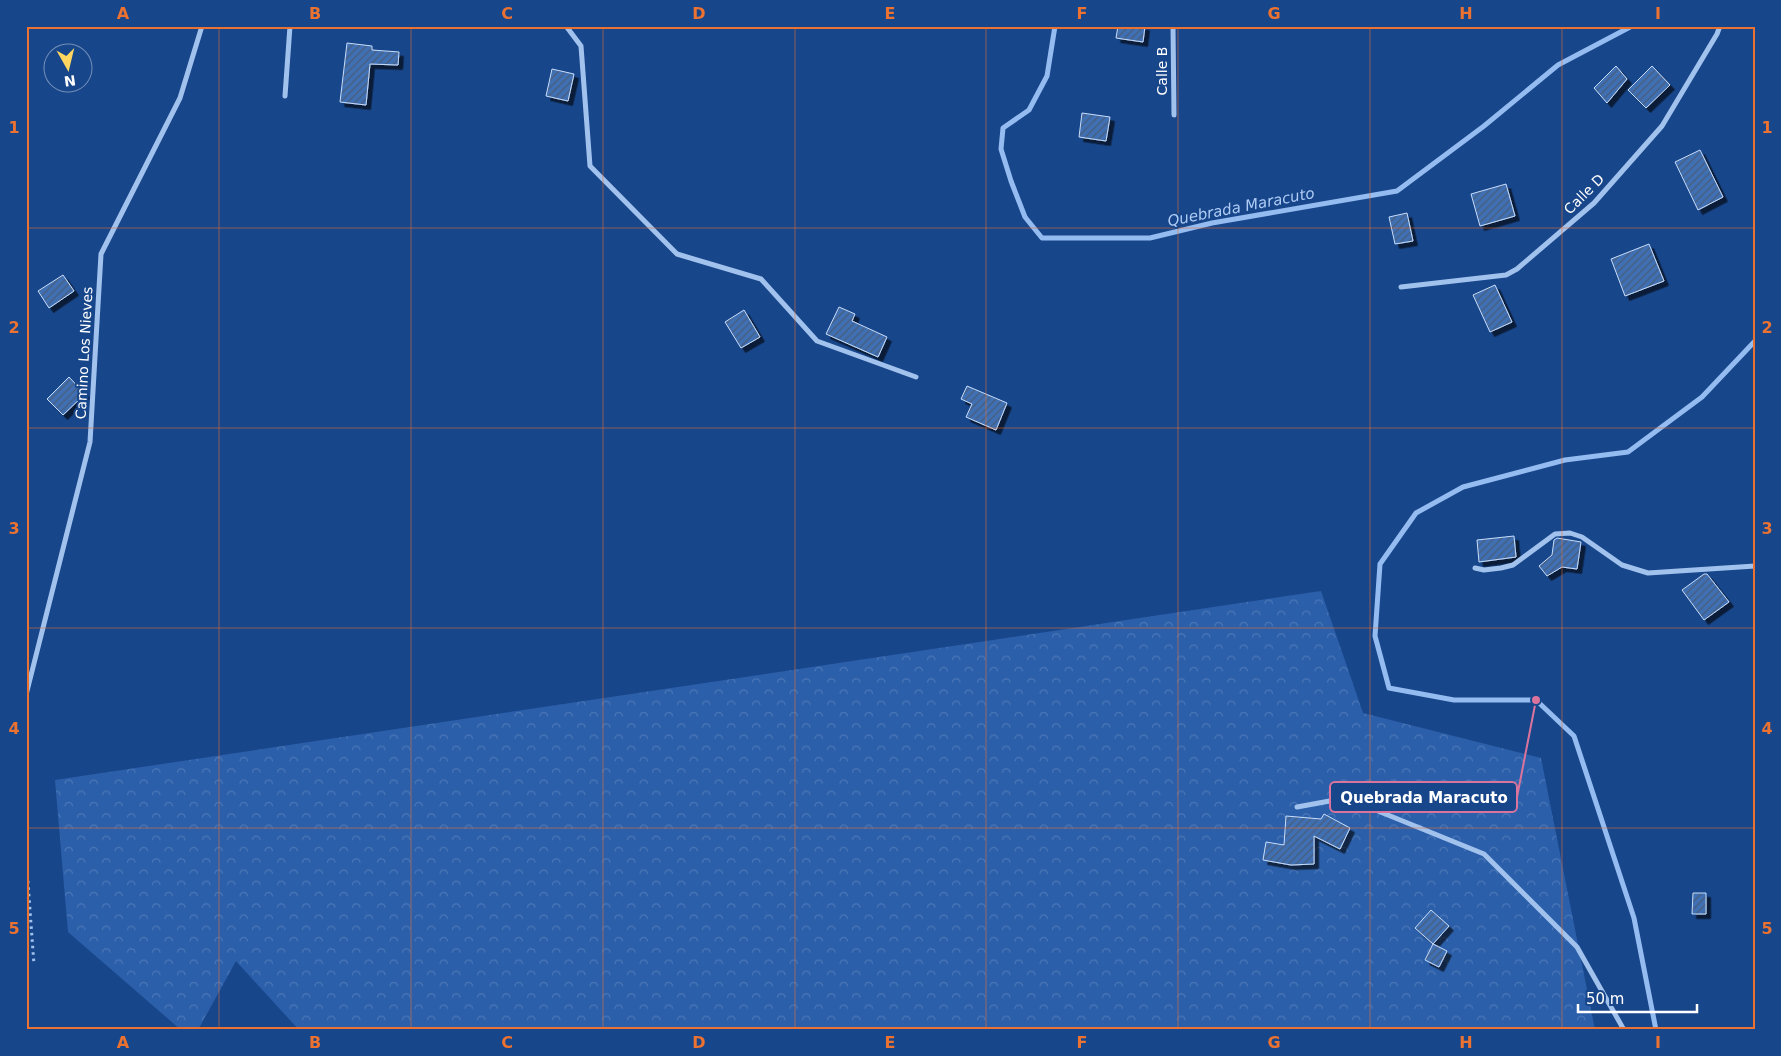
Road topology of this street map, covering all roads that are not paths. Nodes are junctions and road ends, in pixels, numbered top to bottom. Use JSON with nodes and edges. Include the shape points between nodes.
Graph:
{"nodes":[{"id":1,"x":202,"y":26,"type":"edge"},
{"id":2,"x":290,"y":26,"type":"edge"},
{"id":3,"x":566,"y":26,"type":"edge"},
{"id":4,"x":1174,"y":26,"type":"edge"},
{"id":5,"x":1720,"y":26,"type":"edge"},
{"id":6,"x":284,"y":96,"type":"dead end"},
{"id":7,"x":1174,"y":115,"type":"dead end"},
{"id":8,"x":1401,"y":287,"type":"dead end"},
{"id":9,"x":916,"y":378,"type":"dead end"},
{"id":10,"x":1755,"y":566,"type":"edge"},
{"id":11,"x":1475,"y":568,"type":"dead end"},
{"id":12,"x":26,"y":695,"type":"edge"},
{"id":13,"x":1297,"y":807,"type":"dead end"},
{"id":14,"x":1624,"y":1030,"type":"edge"}],
"edges":[{"from":1,"to":12,"type":"street","name":"Camino Los Nieves","via":[[180,98],[100,254],[90,442]]},
{"from":2,"to":6,"type":"street"},
{"from":3,"to":9,"type":"street","via":[[581,46],[590,166],[650,227],[677,254],[761,279],[817,341]]},
{"from":4,"to":7,"type":"street","name":"Calle B"},
{"from":5,"to":8,"type":"street","name":"Calle D","via":[[1662,126],[1594,202],[1518,269],[1506,275]]},
{"from":10,"to":11,"type":"street","via":[[1648,573],[1622,565],[1582,537],[1570,533],[1555,534],[1513,565],[1484,570]]},
{"from":13,"to":14,"type":"street","via":[[1346,798],[1484,854],[1577,948]]}]}
